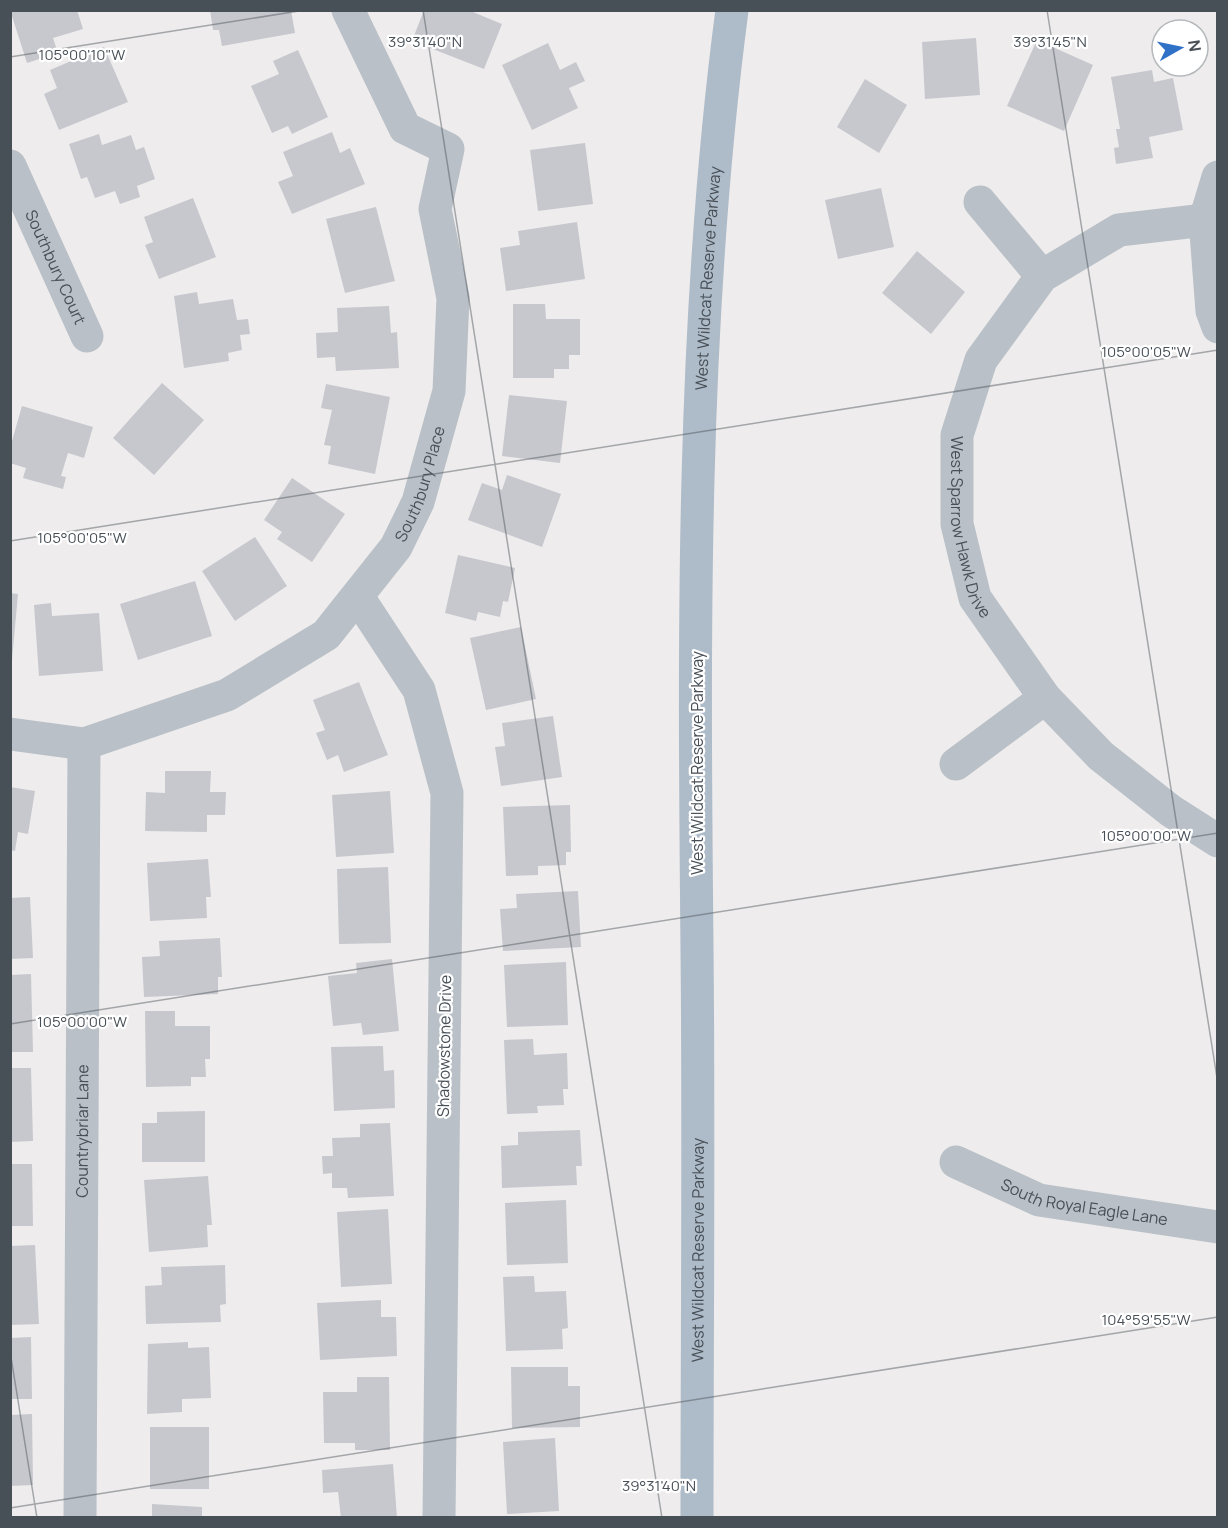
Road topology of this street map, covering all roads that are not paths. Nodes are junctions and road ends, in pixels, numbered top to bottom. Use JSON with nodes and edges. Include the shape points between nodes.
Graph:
{"nodes":[{"id":1,"x":348,"y":10,"type":"edge"},
{"id":2,"x":732,"y":10,"type":"edge"},
{"id":3,"x":10,"y":166,"type":"edge"},
{"id":4,"x":1218,"y":177,"type":"edge"},
{"id":5,"x":980,"y":202,"type":"dead end"},
{"id":6,"x":1205,"y":220,"type":"junction"},
{"id":7,"x":1042,"y":276,"type":"junction"},
{"id":8,"x":1218,"y":327,"type":"edge"},
{"id":9,"x":87,"y":336,"type":"dead end"},
{"id":10,"x":358,"y":597,"type":"junction"},
{"id":11,"x":1045,"y":698,"type":"junction"},
{"id":12,"x":10,"y":734,"type":"edge"},
{"id":13,"x":84,"y":744,"type":"junction"},
{"id":14,"x":956,"y":764,"type":"dead end"},
{"id":15,"x":1218,"y":841,"type":"edge"},
{"id":16,"x":956,"y":1162,"type":"dead end"},
{"id":17,"x":1218,"y":1227,"type":"edge"},
{"id":18,"x":80,"y":1518,"type":"edge"},
{"id":19,"x":439,"y":1518,"type":"edge"},
{"id":20,"x":697,"y":1518,"type":"edge"}],
"edges":[{"from":1,"to":10,"type":"street","name":"Southbury Place","via":[[405,128],[448,149],[435,208],[453,298],[449,391],[418,502],[396,547]]},
{"from":2,"to":20,"type":"main road","name":"West Wildcat Reserve Parkway","via":[[709,229],[699,453]]},
{"from":3,"to":9,"type":"street","name":"Southbury Court"},
{"from":4,"to":6,"type":"street"},
{"from":5,"to":7,"type":"street"},
{"from":6,"to":7,"type":"street","name":"West Sparrow Hawk Drive","via":[[1119,230]]},
{"from":6,"to":8,"type":"street","via":[[1212,311]]},
{"from":7,"to":11,"type":"street","name":"West Sparrow Hawk Drive","via":[[981,360],[957,435],[957,524],[975,598]]},
{"from":10,"to":13,"type":"street","name":"Southbury Place","via":[[326,635],[227,695]]},
{"from":10,"to":19,"type":"street","name":"Shadowstone Drive","via":[[419,690],[447,793]]},
{"from":11,"to":14,"type":"street"},
{"from":11,"to":15,"type":"street","name":"West Sparrow Hawk Drive","via":[[1101,756],[1171,811]]},
{"from":12,"to":13,"type":"street","name":"Southbury Place"},
{"from":13,"to":18,"type":"street","name":"Countrybriar Lane"},
{"from":16,"to":17,"type":"street","name":"South Royal Eagle Lane","via":[[1040,1200]]}]}
